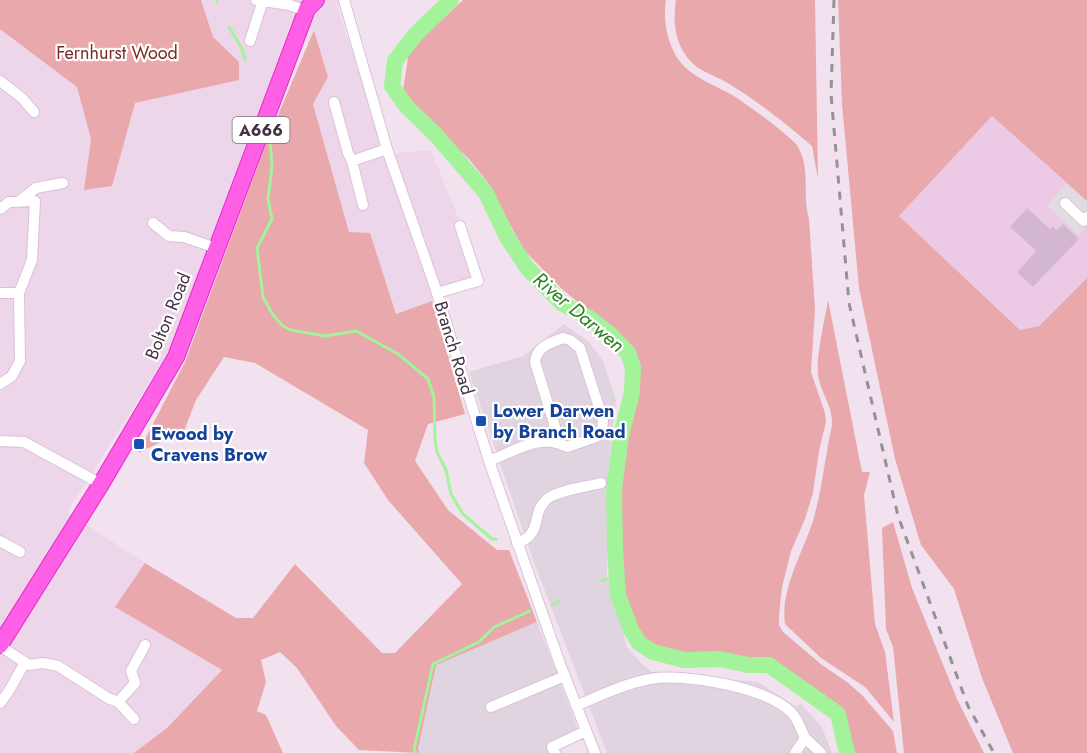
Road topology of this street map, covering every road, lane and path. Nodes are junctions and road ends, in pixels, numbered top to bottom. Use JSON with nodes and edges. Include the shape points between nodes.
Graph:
{"nodes":[{"id":1,"x":261,"y":0,"type":"edge"},
{"id":2,"x":333,"y":0,"type":"edge"},
{"id":3,"x":345,"y":4,"type":"edge"},
{"id":4,"x":308,"y":5,"type":"edge"},
{"id":5,"x":250,"y":41,"type":"dead end"},
{"id":6,"x":0,"y":81,"type":"edge"},
{"id":7,"x":334,"y":102,"type":"dead end"},
{"id":8,"x":34,"y":112,"type":"dead end"},
{"id":9,"x":387,"y":149,"type":"junction"},
{"id":10,"x":352,"y":161,"type":"junction"},
{"id":11,"x":63,"y":183,"type":"dead end"},
{"id":12,"x":18,"y":202,"type":"junction"},
{"id":13,"x":1065,"y":203,"type":"dead end"},
{"id":14,"x":363,"y":205,"type":"dead end"},
{"id":15,"x":0,"y":209,"type":"edge"},
{"id":16,"x":1087,"y":217,"type":"edge"},
{"id":17,"x":153,"y":222,"type":"dead end"},
{"id":18,"x":460,"y":226,"type":"dead end"},
{"id":19,"x":216,"y":248,"type":"junction"},
{"id":20,"x":0,"y":293,"type":"edge"},
{"id":21,"x":18,"y":293,"type":"junction"},
{"id":22,"x":437,"y":293,"type":"junction"},
{"id":23,"x":0,"y":384,"type":"edge"},
{"id":24,"x":0,"y":441,"type":"edge"},
{"id":25,"x":560,"y":443,"type":"junction"},
{"id":26,"x":489,"y":461,"type":"junction"},
{"id":27,"x":601,"y":483,"type":"dead end"},
{"id":28,"x":101,"y":484,"type":"junction"},
{"id":29,"x":0,"y":541,"type":"edge"},
{"id":30,"x":517,"y":543,"type":"junction"},
{"id":31,"x":20,"y":552,"type":"dead end"},
{"id":32,"x":145,"y":645,"type":"dead end"},
{"id":33,"x":0,"y":646,"type":"edge"},
{"id":34,"x":26,"y":663,"type":"junction"},
{"id":35,"x":565,"y":676,"type":"junction"},
{"id":36,"x":118,"y":702,"type":"junction"},
{"id":37,"x":0,"y":703,"type":"edge"},
{"id":38,"x":576,"y":705,"type":"junction"},
{"id":39,"x":491,"y":707,"type":"dead end"},
{"id":40,"x":134,"y":719,"type":"dead end"},
{"id":41,"x":586,"y":731,"type":"junction"},
{"id":42,"x":805,"y":738,"type":"junction"},
{"id":43,"x":555,"y":753,"type":"edge"},
{"id":44,"x":595,"y":753,"type":"edge"},
{"id":45,"x":795,"y":753,"type":"edge"},
{"id":46,"x":821,"y":753,"type":"edge"}],
"edges":[{"from":1,"to":4,"type":"street"},
{"from":1,"to":5,"type":"street"},
{"from":2,"to":3,"type":"street","name":"Branch Road"},
{"from":3,"to":9,"type":"street","name":"Branch Road"},
{"from":4,"to":19,"type":"highway","name":"Bolton Road","number":"A666"},
{"from":6,"to":8,"type":"street"},
{"from":7,"to":10,"type":"street"},
{"from":9,"to":10,"type":"street"},
{"from":9,"to":22,"type":"street","name":"Branch Road"},
{"from":10,"to":14,"type":"street"},
{"from":11,"to":12,"type":"street","via":[[36,188]]},
{"from":12,"to":15,"type":"street","via":[[9,202]]},
{"from":12,"to":21,"type":"street","via":[[35,201],[32,260]]},
{"from":13,"to":16,"type":"street","via":[[1084,220]]},
{"from":17,"to":19,"type":"street","via":[[169,236]]},
{"from":18,"to":22,"type":"street","via":[[478,280]]},
{"from":19,"to":28,"type":"highway","name":"Bolton Road","number":"A666","via":[[176,357]]},
{"from":20,"to":21,"type":"street"},
{"from":21,"to":23,"type":"street","via":[[20,361],[12,376]]},
{"from":22,"to":26,"type":"street","name":"Branch Road"},
{"from":24,"to":28,"type":"street","via":[[24,442]]},
{"from":25,"to":25,"type":"street","via":[[567,447],[596,437],[602,431],[603,420],[580,348],[563,338],[540,349],[535,362]]},
{"from":25,"to":26,"type":"street","via":[[538,441]]},
{"from":26,"to":30,"type":"street","name":"Branch Road"},
{"from":27,"to":30,"type":"street","via":[[553,495],[541,506],[528,539]]},
{"from":28,"to":33,"type":"highway","name":"Bolton Road","number":"A666"},
{"from":29,"to":31,"type":"street"},
{"from":30,"to":35,"type":"street","name":"Branch Road"},
{"from":32,"to":36,"type":"street","via":[[131,671],[135,683]]},
{"from":33,"to":34,"type":"street"},
{"from":34,"to":36,"type":"street","via":[[58,666]]},
{"from":34,"to":37,"type":"street"},
{"from":35,"to":38,"type":"street","name":"Branch Road"},
{"from":35,"to":39,"type":"street"},
{"from":36,"to":40,"type":"street"},
{"from":38,"to":41,"type":"street","name":"Branch Road"},
{"from":38,"to":42,"type":"street","via":[[651,679],[726,684],[784,707]]},
{"from":41,"to":43,"type":"street","via":[[552,747]]},
{"from":41,"to":44,"type":"street","name":"Branch Road"},
{"from":42,"to":45,"type":"street"},
{"from":42,"to":46,"type":"street"}]}
